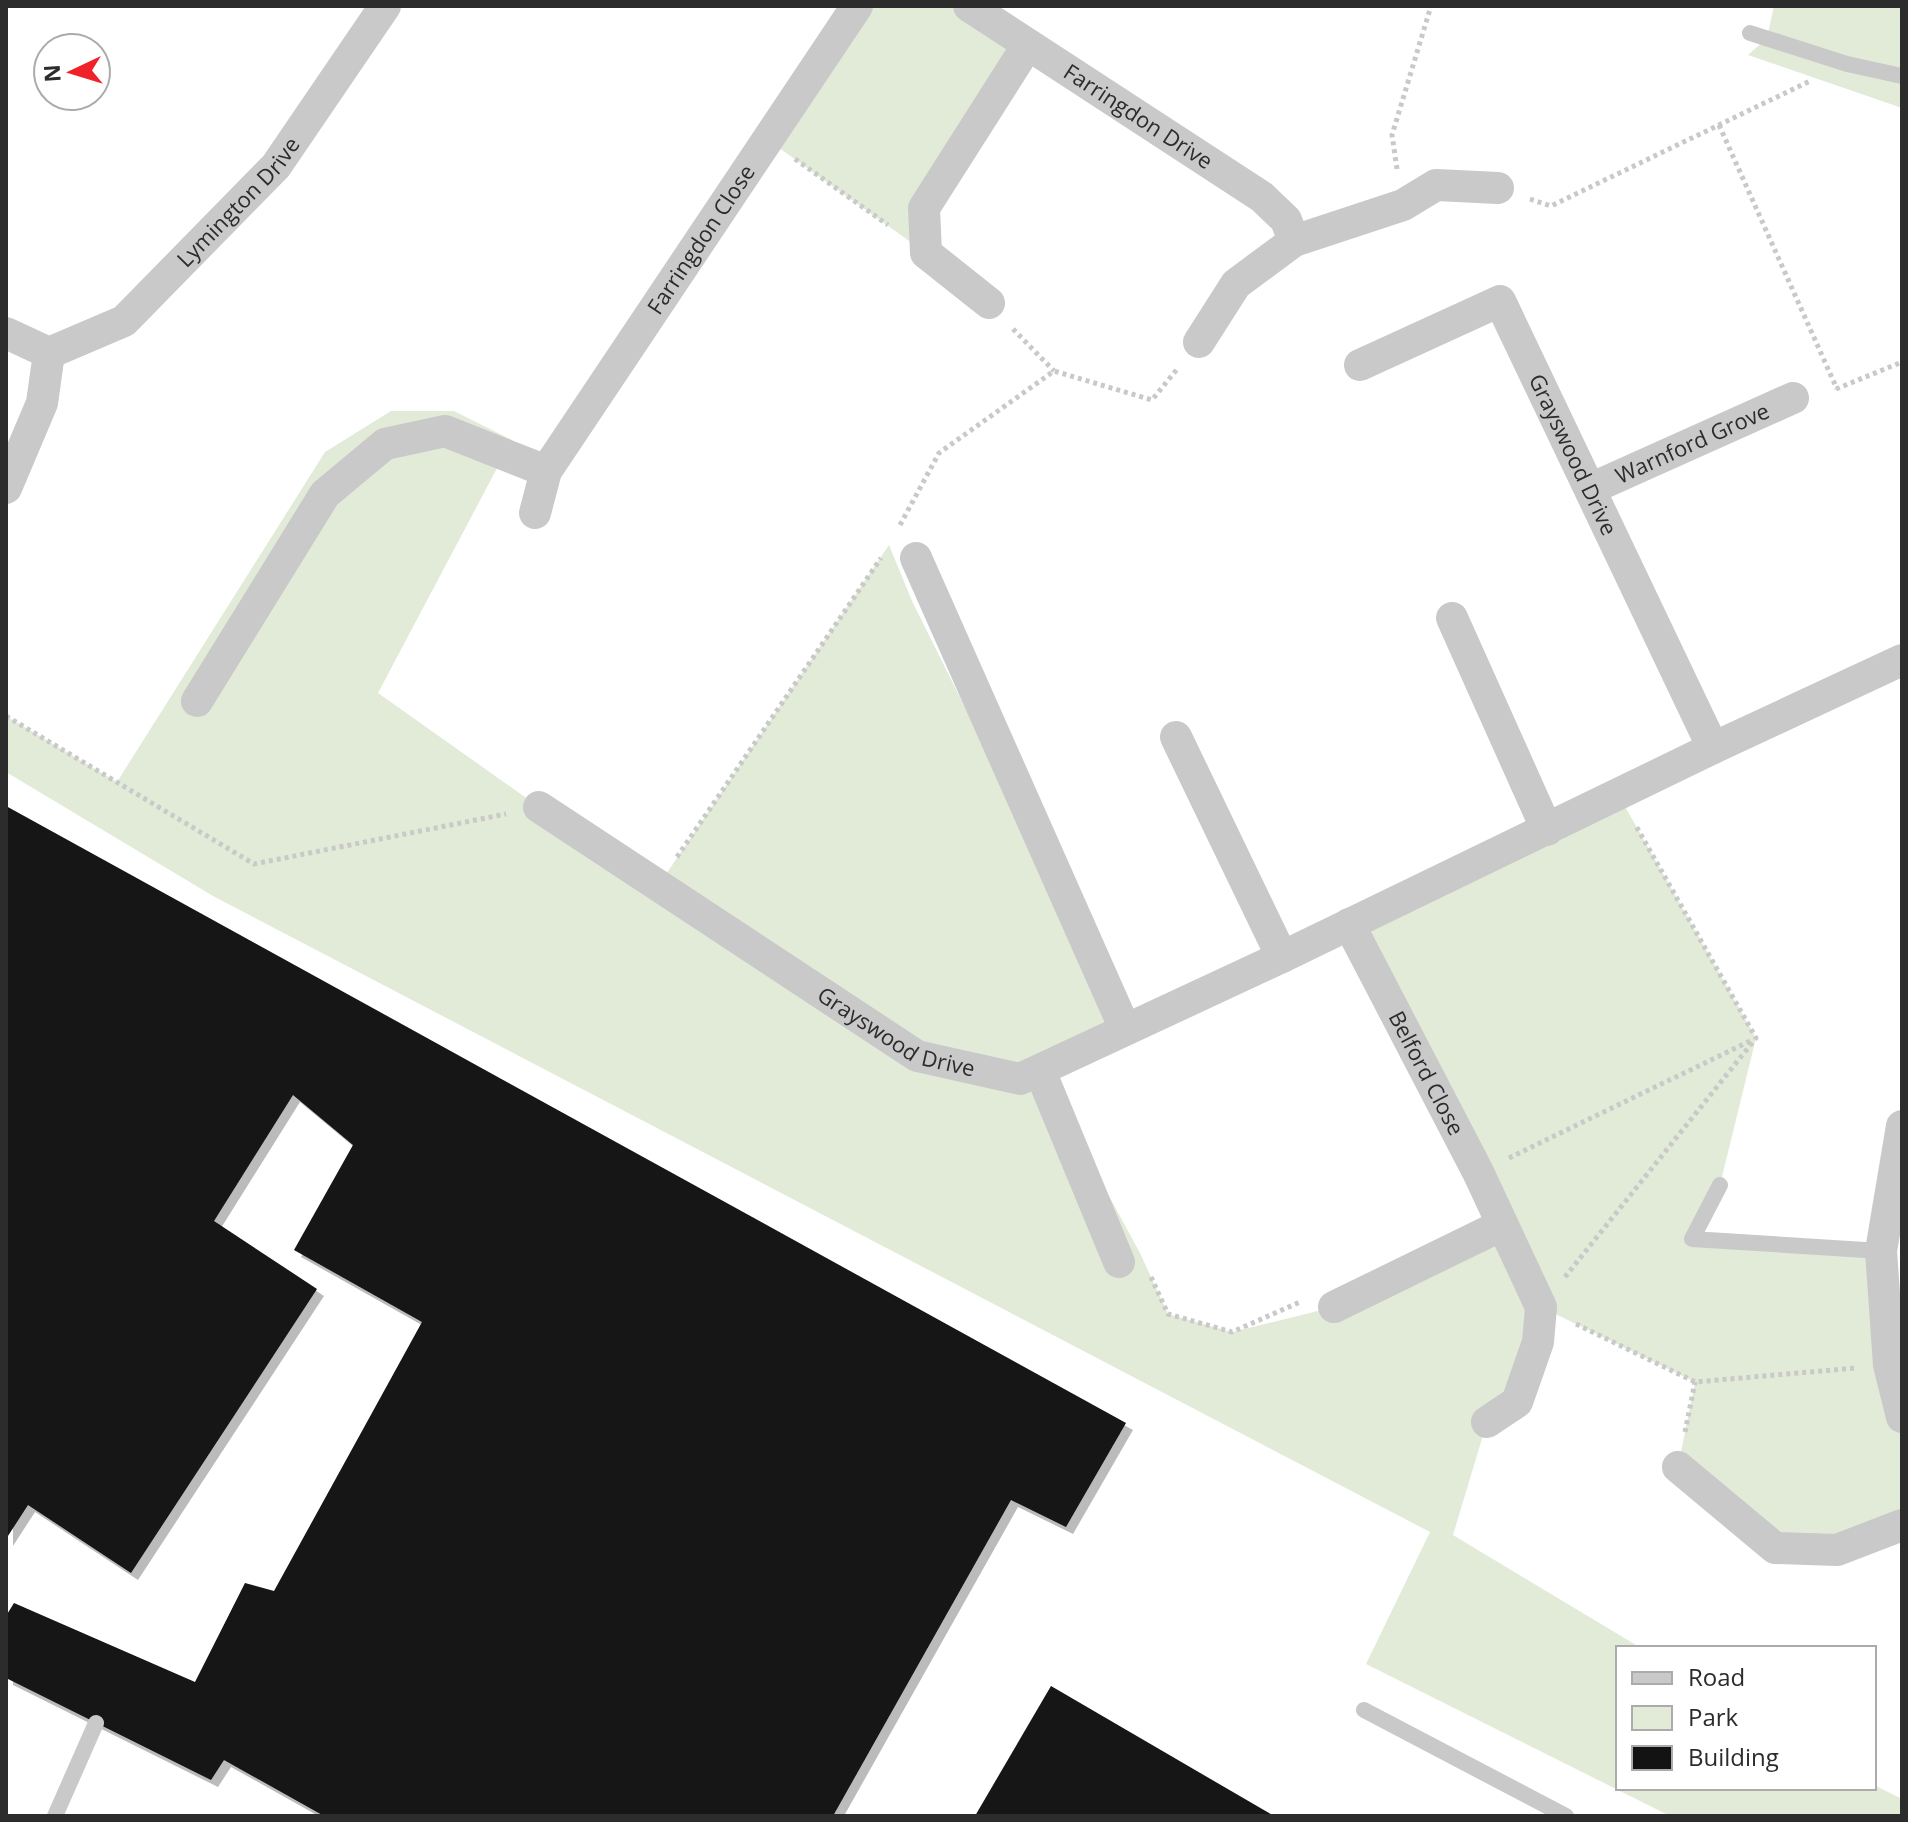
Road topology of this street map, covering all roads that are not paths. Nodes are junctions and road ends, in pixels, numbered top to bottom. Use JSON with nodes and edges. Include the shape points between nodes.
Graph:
{"nodes":[{"id":1,"x":385,"y":6,"type":"edge"},
{"id":2,"x":857,"y":6,"type":"edge"},
{"id":3,"x":969,"y":6,"type":"edge"},
{"id":4,"x":1750,"y":33,"type":"dead end"},
{"id":5,"x":1027,"y":46,"type":"junction"},
{"id":6,"x":1902,"y":76,"type":"edge"},
{"id":7,"x":1498,"y":188,"type":"road end"},
{"id":8,"x":1294,"y":241,"type":"junction"},
{"id":9,"x":989,"y":303,"type":"road end"},
{"id":10,"x":6,"y":333,"type":"edge"},
{"id":11,"x":1199,"y":342,"type":"dead end"},
{"id":12,"x":49,"y":353,"type":"junction"},
{"id":13,"x":1360,"y":365,"type":"dead end"},
{"id":14,"x":1793,"y":398,"type":"road end"},
{"id":15,"x":512,"y":440,"type":"dead end"},
{"id":16,"x":546,"y":471,"type":"junction"},
{"id":17,"x":6,"y":488,"type":"edge"},
{"id":18,"x":1590,"y":489,"type":"junction"},
{"id":19,"x":535,"y":513,"type":"dead end"},
{"id":20,"x":916,"y":558,"type":"dead end"},
{"id":21,"x":1452,"y":618,"type":"dead end"},
{"id":22,"x":1902,"y":660,"type":"edge"},
{"id":23,"x":197,"y":701,"type":"dead end"},
{"id":24,"x":1176,"y":737,"type":"dead end"},
{"id":25,"x":1713,"y":748,"type":"junction"},
{"id":26,"x":539,"y":807,"type":"road end"},
{"id":27,"x":1547,"y":830,"type":"junction"},
{"id":28,"x":1349,"y":924,"type":"junction"},
{"id":29,"x":1282,"y":957,"type":"junction"},
{"id":30,"x":1125,"y":1029,"type":"junction"},
{"id":31,"x":1040,"y":1071,"type":"junction"},
{"id":32,"x":1902,"y":1126,"type":"edge"},
{"id":33,"x":1720,"y":1185,"type":"dead end"},
{"id":34,"x":1502,"y":1225,"type":"junction"},
{"id":35,"x":1881,"y":1251,"type":"junction"},
{"id":36,"x":1119,"y":1262,"type":"road end"},
{"id":37,"x":1334,"y":1307,"type":"road end"},
{"id":38,"x":1902,"y":1417,"type":"edge"},
{"id":39,"x":1487,"y":1422,"type":"dead end"},
{"id":40,"x":1678,"y":1467,"type":"road end"},
{"id":41,"x":1902,"y":1525,"type":"edge"},
{"id":42,"x":1364,"y":1710,"type":"dead end"},
{"id":43,"x":96,"y":1723,"type":"dead end"},
{"id":44,"x":55,"y":1816,"type":"edge"},
{"id":45,"x":1566,"y":1816,"type":"edge"}],
"edges":[{"from":1,"to":12,"type":"street","name":"Lymington Drive","via":[[276,166],[255,188],[124,321]]},
{"from":2,"to":16,"type":"street","name":"Farringdon Close"},
{"from":3,"to":5,"type":"street","name":"Farringdon Drive"},
{"from":4,"to":6,"type":"lane"},
{"from":5,"to":8,"type":"street","name":"Farringdon Drive","via":[[1262,197],[1286,220]]},
{"from":5,"to":9,"type":"street","via":[[924,208],[926,253]]},
{"from":7,"to":8,"type":"street","via":[[1436,185],[1403,205]]},
{"from":8,"to":11,"type":"street","via":[[1236,284]]},
{"from":10,"to":12,"type":"street"},
{"from":12,"to":17,"type":"street","via":[[42,403]]},
{"from":13,"to":18,"type":"street","name":"Grayswood Drive","via":[[1500,301]]},
{"from":14,"to":18,"type":"street","name":"Warnford Grove"},
{"from":15,"to":16,"type":"street"},
{"from":16,"to":19,"type":"street","name":"Farringdon Close"},
{"from":16,"to":23,"type":"street","via":[[445,431],[385,444],[325,494]]},
{"from":18,"to":25,"type":"street","name":"Grayswood Drive"},
{"from":20,"to":30,"type":"street"},
{"from":21,"to":27,"type":"street"},
{"from":22,"to":25,"type":"street","name":"Grayswood Drive"},
{"from":24,"to":29,"type":"street"},
{"from":25,"to":27,"type":"street","name":"Grayswood Drive"},
{"from":26,"to":31,"type":"street","name":"Grayswood Drive","via":[[917,1056],[1020,1079]]},
{"from":27,"to":28,"type":"street","name":"Grayswood Drive"},
{"from":28,"to":29,"type":"street","name":"Grayswood Drive"},
{"from":28,"to":34,"type":"street","name":"Belford Close"},
{"from":29,"to":30,"type":"street","name":"Grayswood Drive"},
{"from":30,"to":31,"type":"street","name":"Grayswood Drive"},
{"from":31,"to":36,"type":"street"},
{"from":32,"to":35,"type":"street"},
{"from":33,"to":35,"type":"lane","via":[[1692,1239]]},
{"from":34,"to":37,"type":"street"},
{"from":34,"to":39,"type":"street","name":"Belford Close","via":[[1541,1307],[1538,1342],[1517,1402]]},
{"from":35,"to":38,"type":"street","via":[[1889,1365]]},
{"from":40,"to":41,"type":"street","via":[[1775,1548],[1837,1550]]},
{"from":42,"to":45,"type":"lane"},
{"from":43,"to":44,"type":"lane"}]}
